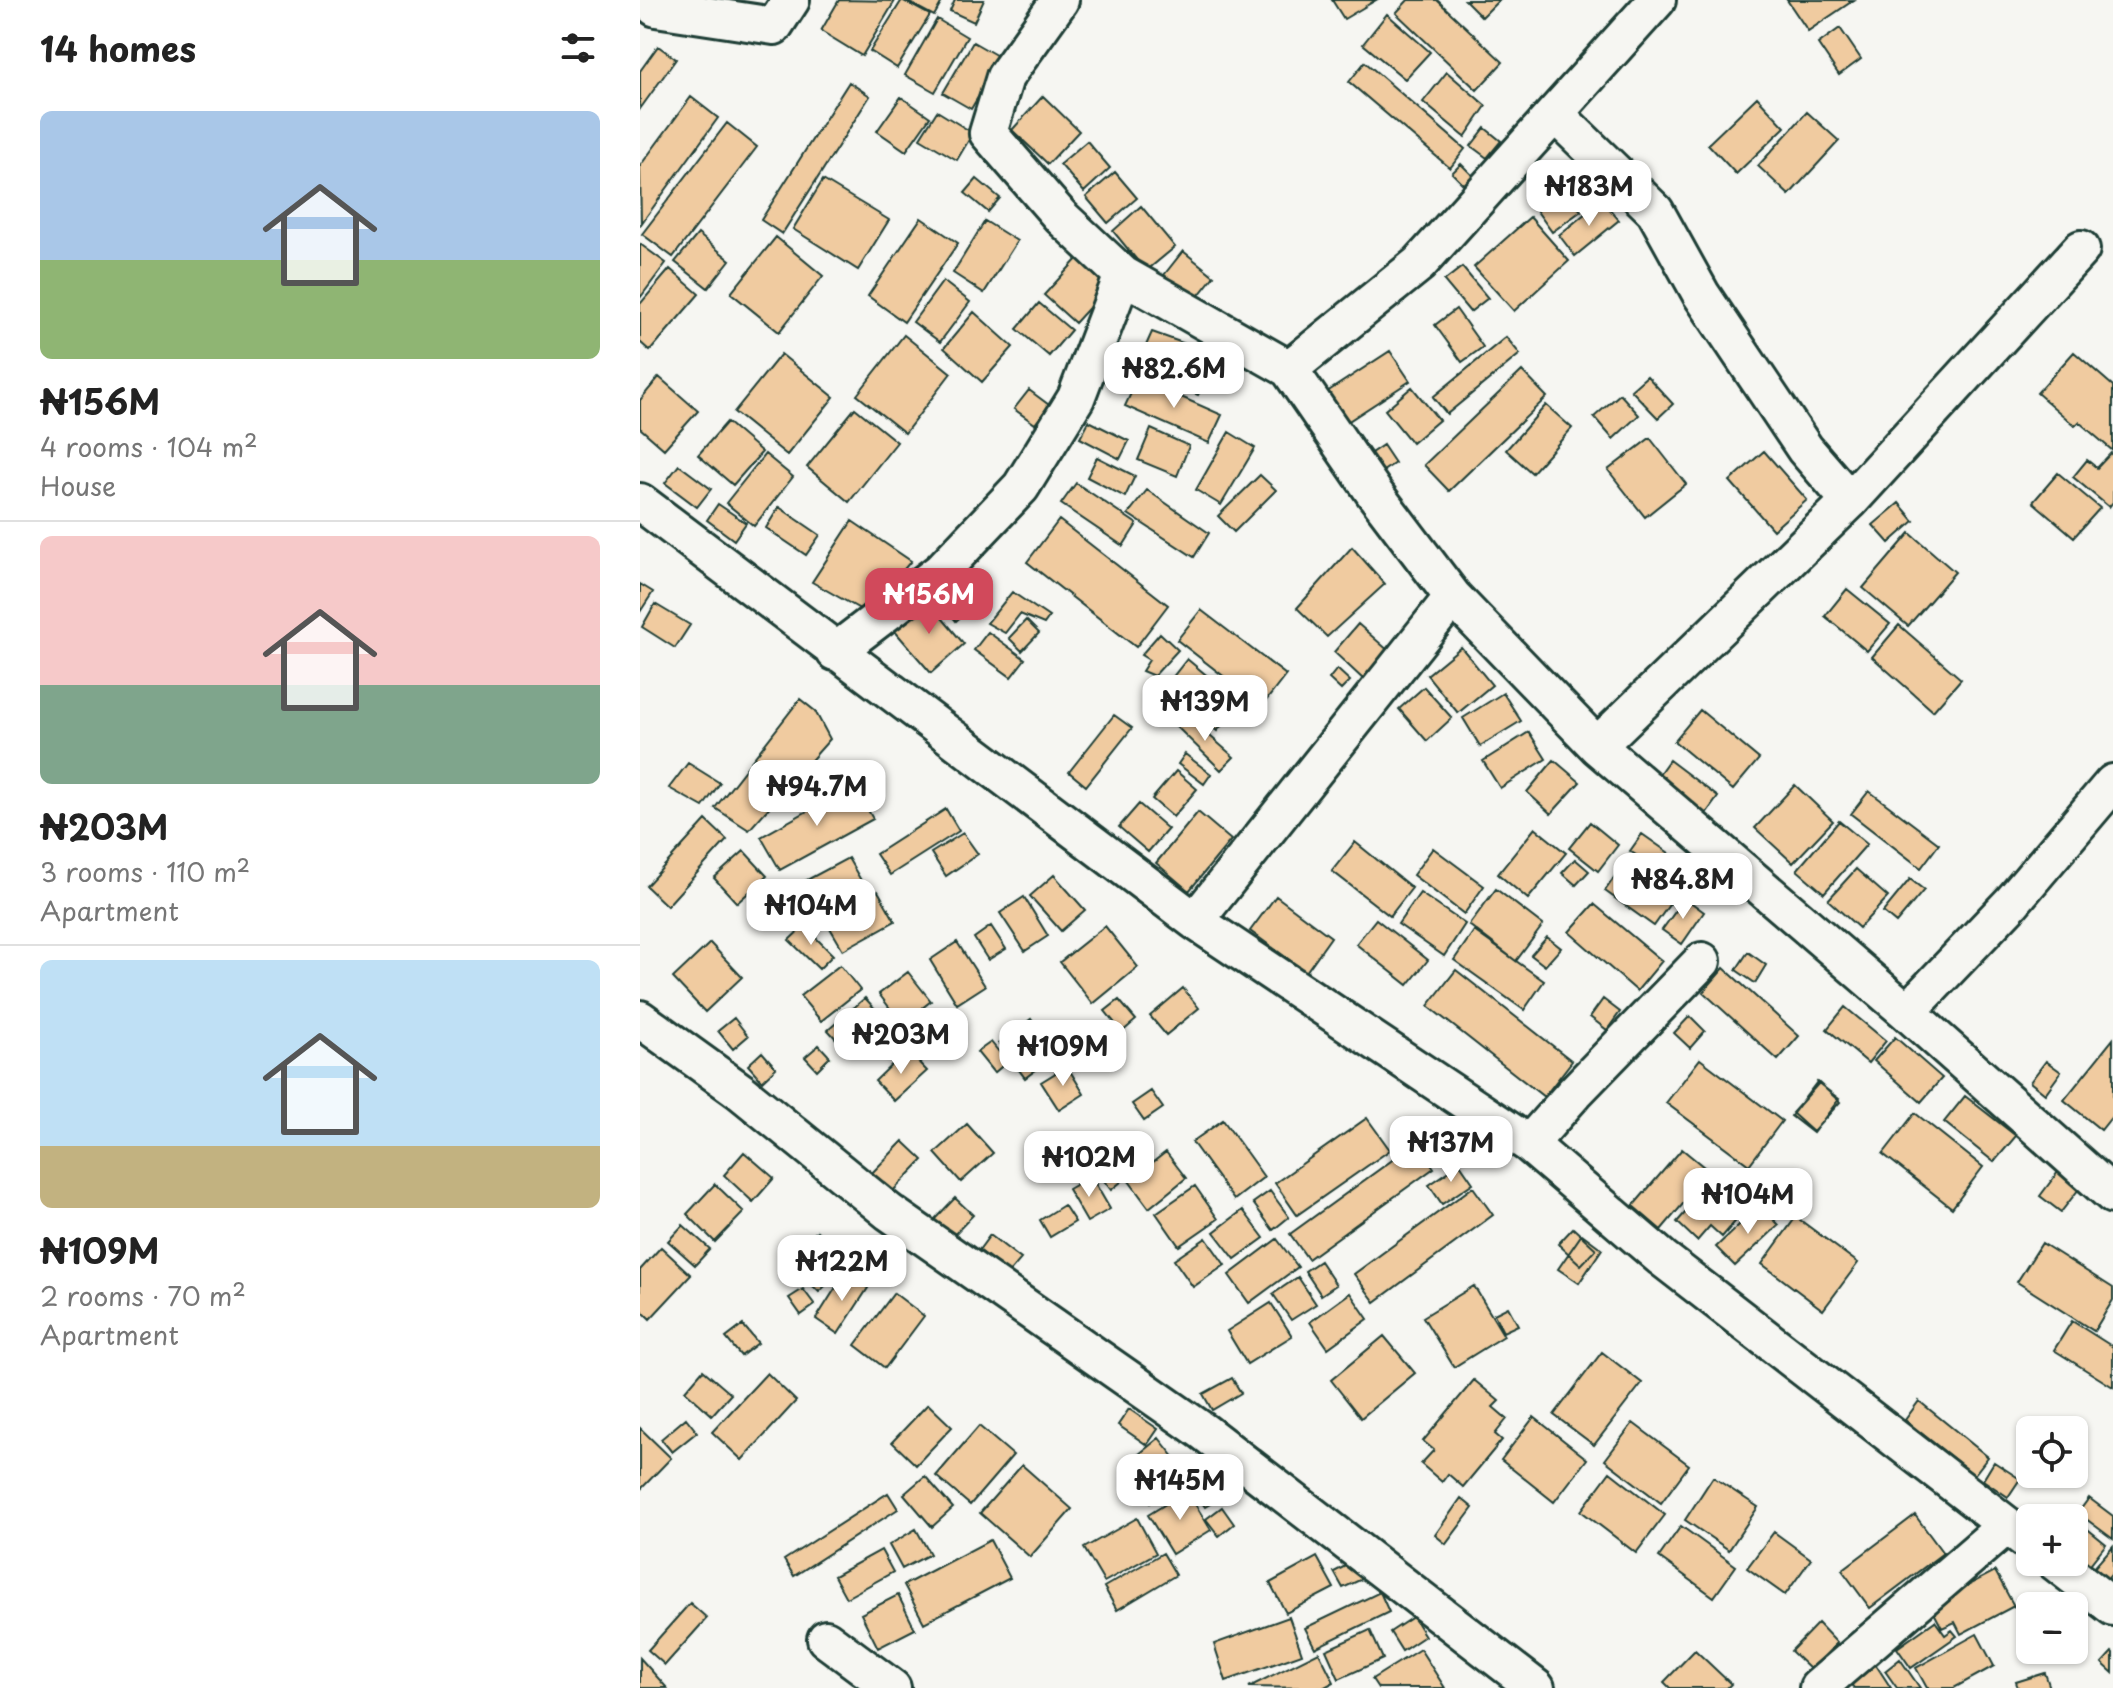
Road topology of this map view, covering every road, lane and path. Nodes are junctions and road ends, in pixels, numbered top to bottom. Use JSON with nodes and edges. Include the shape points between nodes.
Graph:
{"nodes":[{"id":1,"x":646,"y":0,"type":"edge"},
{"id":2,"x":791,"y":0,"type":"edge"},
{"id":3,"x":1060,"y":0,"type":"edge"},
{"id":4,"x":1657,"y":0,"type":"edge"},
{"id":5,"x":1555,"y":114,"type":"junction"},
{"id":6,"x":2081,"y":249,"type":"dead end"},
{"id":7,"x":1123,"y":275,"type":"junction"},
{"id":8,"x":1289,"y":369,"type":"junction"},
{"id":9,"x":1850,"y":501,"type":"junction"},
{"id":10,"x":640,"y":502,"type":"edge"},
{"id":11,"x":1453,"y":597,"type":"junction"},
{"id":12,"x":835,"y":652,"type":"junction"},
{"id":13,"x":1597,"y":746,"type":"junction"},
{"id":14,"x":2113,"y":783,"type":"edge"},
{"id":15,"x":1195,"y":921,"type":"junction"},
{"id":16,"x":1702,"y":961,"type":"dead end"},
{"id":17,"x":1907,"y":1012,"type":"junction"},
{"id":18,"x":640,"y":1019,"type":"edge"},
{"id":19,"x":1529,"y":1144,"type":"junction"},
{"id":20,"x":2113,"y":1195,"type":"edge"},
{"id":21,"x":2016,"y":1532,"type":"edge"},
{"id":22,"x":2016,"y":1536,"type":"edge"},
{"id":23,"x":2073,"y":1576,"type":"edge"},
{"id":24,"x":2113,"y":1607,"type":"edge"},
{"id":25,"x":826,"y":1639,"type":"dead end"},
{"id":26,"x":892,"y":1688,"type":"edge"},
{"id":27,"x":1536,"y":1688,"type":"edge"},
{"id":28,"x":1818,"y":1688,"type":"edge"}],
"edges":[{"from":1,"to":2,"type":"street","via":[[656,8],[774,26]]},
{"from":3,"to":7,"type":"street","via":[[1005,77],[988,133],[1061,217]]},
{"from":4,"to":5,"type":"street"},
{"from":5,"to":8,"type":"street","via":[[1419,264]]},
{"from":5,"to":9,"type":"street","via":[[1655,211],[1709,306],[1805,449]]},
{"from":6,"to":9,"type":"street"},
{"from":7,"to":8,"type":"street"},
{"from":7,"to":12,"type":"street","via":[[1076,398],[1021,487],[941,571]]},
{"from":8,"to":11,"type":"street"},
{"from":9,"to":13,"type":"street"},
{"from":10,"to":12,"type":"street"},
{"from":11,"to":13,"type":"street"},
{"from":11,"to":15,"type":"street"},
{"from":12,"to":15,"type":"street"},
{"from":13,"to":17,"type":"street"},
{"from":14,"to":17,"type":"street","via":[[2012,902]]},
{"from":15,"to":19,"type":"street"},
{"from":16,"to":19,"type":"street"},
{"from":17,"to":20,"type":"street"},
{"from":18,"to":27,"type":"street","via":[[740,1091],[889,1212],[1204,1432]]},
{"from":19,"to":21,"type":"street","via":[[1662,1258]]},
{"from":22,"to":28,"type":"street"},
{"from":23,"to":24,"type":"street"},
{"from":25,"to":26,"type":"street"}]}
